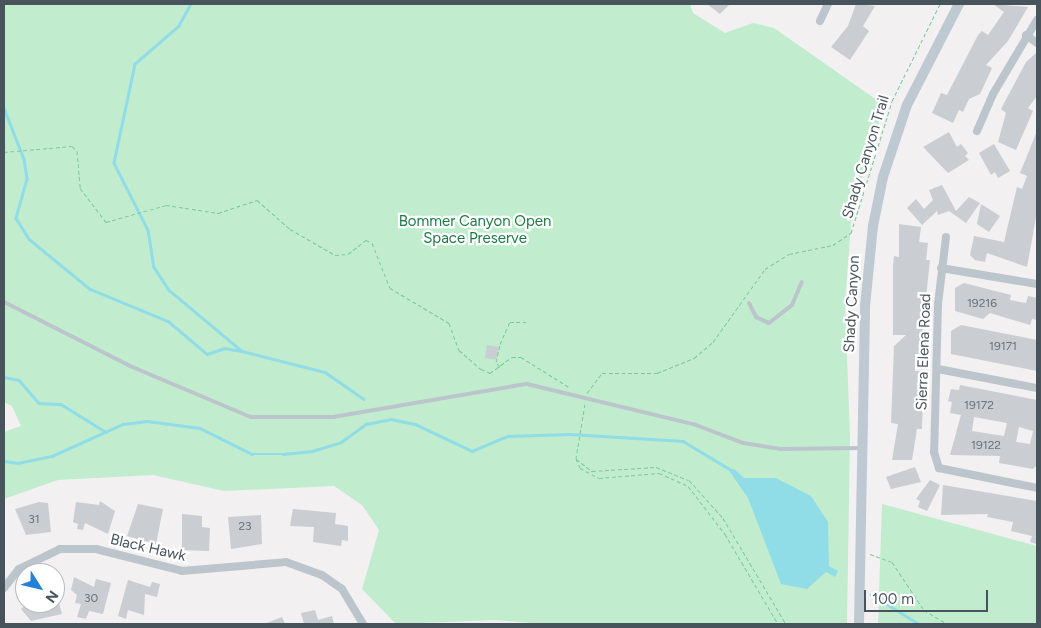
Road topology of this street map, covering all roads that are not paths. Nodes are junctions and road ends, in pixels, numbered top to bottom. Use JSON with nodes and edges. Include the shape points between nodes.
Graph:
{"nodes":[{"id":1,"x":828,"y":4,"type":"edge"},
{"id":2,"x":959,"y":4,"type":"edge"},
{"id":3,"x":1037,"y":20,"type":"edge"},
{"id":4,"x":820,"y":22,"type":"dead end"},
{"id":5,"x":1026,"y":35,"type":"junction"},
{"id":6,"x":1037,"y":43,"type":"edge"},
{"id":7,"x":977,"y":131,"type":"dead end"},
{"id":8,"x":946,"y":237,"type":"dead end"},
{"id":9,"x":941,"y":268,"type":"junction"},
{"id":10,"x":802,"y":282,"type":"dead end"},
{"id":11,"x":1037,"y":283,"type":"edge"},
{"id":12,"x":4,"y":302,"type":"edge"},
{"id":13,"x":749,"y":303,"type":"dead end"},
{"id":14,"x":938,"y":369,"type":"junction"},
{"id":15,"x":1037,"y":388,"type":"edge"},
{"id":16,"x":862,"y":448,"type":"junction"},
{"id":17,"x":1037,"y":488,"type":"edge"},
{"id":18,"x":4,"y":588,"type":"edge"},
{"id":19,"x":363,"y":624,"type":"edge"},
{"id":20,"x":859,"y":624,"type":"edge"}],
"edges":[{"from":1,"to":4,"type":"street"},
{"from":2,"to":16,"type":"main road","name":"Shady Canyon","via":[[907,105],[878,200],[866,278]]},
{"from":3,"to":5,"type":"street"},
{"from":5,"to":6,"type":"street"},
{"from":5,"to":7,"type":"street"},
{"from":8,"to":9,"type":"street","name":"Sierra Elena Road"},
{"from":9,"to":11,"type":"street"},
{"from":9,"to":14,"type":"street","name":"Sierra Elena Road"},
{"from":10,"to":13,"type":"lane","via":[[780,319],[769,323],[756,317]]},
{"from":12,"to":16,"type":"lane","via":[[130,366],[251,417],[292,420],[333,417],[527,384],[696,425],[743,443],[779,449]]},
{"from":14,"to":15,"type":"street"},
{"from":14,"to":17,"type":"street","name":"Sierra Elena Road","via":[[934,452],[939,468]]},
{"from":16,"to":20,"type":"main road","name":"Shady Canyon"},
{"from":18,"to":19,"type":"street","name":"Black Hawk","via":[[19,569],[60,549],[96,549],[182,571],[286,562],[322,575],[342,589]]}]}
